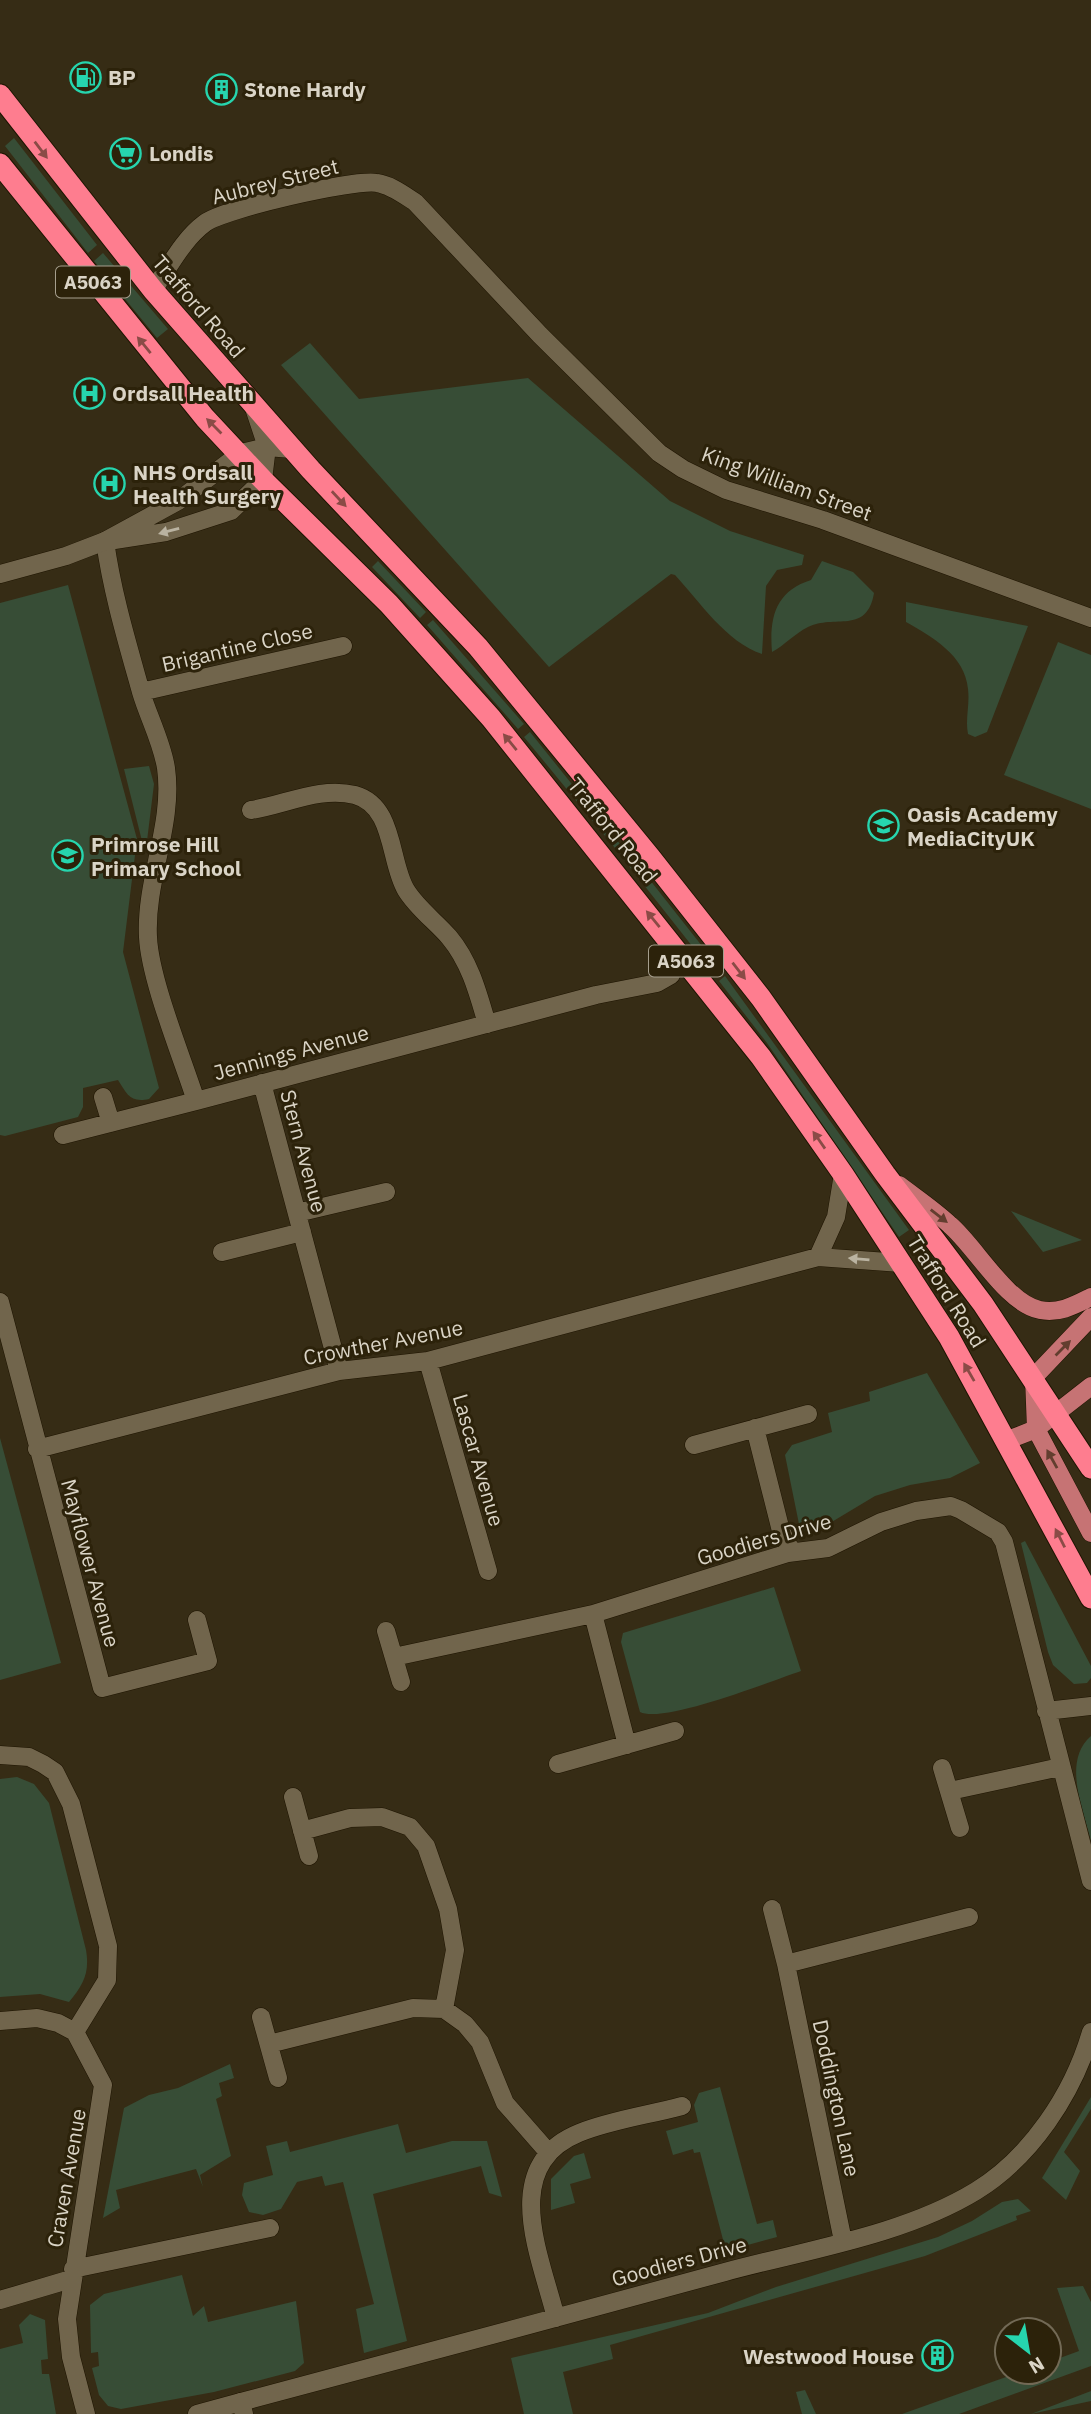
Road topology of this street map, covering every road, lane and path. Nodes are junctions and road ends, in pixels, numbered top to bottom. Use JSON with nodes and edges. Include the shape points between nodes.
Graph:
{"nodes":[{"id":1,"x":0,"y":95,"type":"edge"},
{"id":2,"x":0,"y":164,"type":"edge"},
{"id":3,"x":431,"y":218,"type":"joint"},
{"id":4,"x":153,"y":290,"type":"junction"},
{"id":5,"x":253,"y":405,"type":"junction"},
{"id":6,"x":267,"y":447,"type":"junction"},
{"id":7,"x":292,"y":449,"type":"junction"},
{"id":8,"x":241,"y":453,"type":"junction"},
{"id":9,"x":263,"y":480,"type":"junction"},
{"id":10,"x":105,"y":541,"type":"junction"},
{"id":11,"x":0,"y":574,"type":"edge"},
{"id":12,"x":1091,"y":618,"type":"edge"},
{"id":13,"x":343,"y":646,"type":"dead end"},
{"id":14,"x":141,"y":692,"type":"junction"},
{"id":15,"x":251,"y":810,"type":"dead end"},
{"id":16,"x":671,"y":975,"type":"dead end"},
{"id":17,"x":487,"y":1024,"type":"junction"},
{"id":18,"x":262,"y":1083,"type":"junction"},
{"id":19,"x":103,"y":1097,"type":"dead end"},
{"id":20,"x":196,"y":1101,"type":"junction"},
{"id":21,"x":111,"y":1123,"type":"junction"},
{"id":22,"x":63,"y":1135,"type":"dead end"},
{"id":23,"x":843,"y":1174,"type":"junction"},
{"id":24,"x":885,"y":1174,"type":"junction"},
{"id":25,"x":386,"y":1192,"type":"dead end"},
{"id":26,"x":297,"y":1213,"type":"junction"},
{"id":27,"x":302,"y":1232,"type":"junction"},
{"id":28,"x":222,"y":1252,"type":"dead end"},
{"id":29,"x":818,"y":1257,"type":"junction"},
{"id":30,"x":901,"y":1263,"type":"junction"},
{"id":31,"x":1091,"y":1297,"type":"edge"},
{"id":32,"x":0,"y":1302,"type":"edge"},
{"id":33,"x":1091,"y":1317,"type":"edge"},
{"id":34,"x":428,"y":1361,"type":"junction"},
{"id":35,"x":339,"y":1371,"type":"junction"},
{"id":36,"x":1034,"y":1377,"type":"junction"},
{"id":37,"x":1091,"y":1386,"type":"edge"},
{"id":38,"x":1056,"y":1412,"type":"junction"},
{"id":39,"x":808,"y":1414,"type":"dead end"},
{"id":40,"x":754,"y":1428,"type":"junction"},
{"id":41,"x":1036,"y":1429,"type":"junction"},
{"id":42,"x":1008,"y":1440,"type":"junction"},
{"id":43,"x":694,"y":1445,"type":"dead end"},
{"id":44,"x":37,"y":1449,"type":"junction"},
{"id":45,"x":1091,"y":1468,"type":"edge"},
{"id":46,"x":1091,"y":1534,"type":"edge"},
{"id":47,"x":792,"y":1552,"type":"junction"},
{"id":48,"x":488,"y":1571,"type":"dead end"},
{"id":49,"x":1091,"y":1598,"type":"edge"},
{"id":50,"x":593,"y":1614,"type":"junction"},
{"id":51,"x":197,"y":1620,"type":"dead end"},
{"id":52,"x":386,"y":1631,"type":"dead end"},
{"id":53,"x":394,"y":1657,"type":"junction"},
{"id":54,"x":401,"y":1682,"type":"dead end"},
{"id":55,"x":1091,"y":1706,"type":"edge"},
{"id":56,"x":1046,"y":1712,"type":"junction"},
{"id":57,"x":675,"y":1731,"type":"dead end"},
{"id":58,"x":627,"y":1745,"type":"junction"},
{"id":59,"x":0,"y":1755,"type":"edge"},
{"id":60,"x":558,"y":1764,"type":"dead end"},
{"id":61,"x":1060,"y":1767,"type":"junction"},
{"id":62,"x":942,"y":1768,"type":"dead end"},
{"id":63,"x":950,"y":1791,"type":"junction"},
{"id":64,"x":293,"y":1797,"type":"dead end"},
{"id":65,"x":960,"y":1828,"type":"dead end"},
{"id":66,"x":302,"y":1831,"type":"junction"},
{"id":67,"x":309,"y":1857,"type":"dead end"},
{"id":68,"x":1091,"y":1881,"type":"edge"},
{"id":69,"x":772,"y":1909,"type":"dead end"},
{"id":70,"x":969,"y":1917,"type":"dead end"},
{"id":71,"x":786,"y":1964,"type":"junction"},
{"id":72,"x":444,"y":2009,"type":"junction"},
{"id":73,"x":261,"y":2017,"type":"dead end"},
{"id":74,"x":0,"y":2021,"type":"edge"},
{"id":75,"x":75,"y":2032,"type":"junction"},
{"id":76,"x":1091,"y":2032,"type":"edge"},
{"id":77,"x":269,"y":2044,"type":"junction"},
{"id":78,"x":278,"y":2078,"type":"dead end"},
{"id":79,"x":682,"y":2106,"type":"dead end"},
{"id":80,"x":548,"y":2152,"type":"junction"},
{"id":81,"x":270,"y":2228,"type":"dead end"},
{"id":82,"x":843,"y":2241,"type":"junction"},
{"id":83,"x":72,"y":2274,"type":"junction"},
{"id":84,"x":0,"y":2300,"type":"edge"},
{"id":85,"x":556,"y":2318,"type":"junction"},
{"id":86,"x":242,"y":2408,"type":"edge"},
{"id":87,"x":86,"y":2414,"type":"edge"},
{"id":88,"x":197,"y":2414,"type":"edge"}],
"edges":[{"from":1,"to":4,"type":"highway","name":"Trafford Road","number":"A5063","one_way":true},
{"from":8,"to":2,"type":"highway","name":"Trafford Road","number":"A5063","one_way":true,"via":[[151,354]]},
{"from":3,"to":4,"type":"street","name":"Aubrey Street","via":[[396,189],[377,183],[238,209],[206,222],[183,245]]},
{"from":3,"to":12,"type":"street","name":"King William Street","via":[[576,371],[659,453],[683,469],[726,489]]},
{"from":4,"to":5,"type":"highway","name":"Trafford Road","number":"A5063"},
{"from":5,"to":6,"type":"street","number":"A5063"},
{"from":5,"to":7,"type":"highway","name":"Trafford Road","number":"A5063"},
{"from":6,"to":7,"type":"street"},
{"from":6,"to":8,"type":"street"},
{"from":6,"to":9,"type":"street","number":"A5063"},
{"from":7,"to":24,"type":"highway","name":"Trafford Road","number":"A5063","one_way":true,"via":[[523,700],[761,998]]},
{"from":8,"to":9,"type":"highway","name":"Trafford Road","number":"A5063"},
{"from":8,"to":10,"type":"street","via":[[178,501]]},
{"from":9,"to":10,"type":"street","one_way":true,"via":[[231,511],[166,532]]},
{"from":23,"to":9,"type":"highway","name":"Trafford Road","number":"A5063","one_way":true,"via":[[724,1009],[499,728],[389,604]]},
{"from":10,"to":11,"type":"street"},
{"from":10,"to":14,"type":"street","name":"Jennings Avenue"},
{"from":13,"to":14,"type":"street","name":"Brigantine Close"},
{"from":14,"to":20,"type":"street","name":"Jennings Avenue","via":[[166,767],[166,813],[150,894],[148,939]]},
{"from":15,"to":17,"type":"street","via":[[333,793],[358,796],[373,808],[384,821],[404,888],[463,957]]},
{"from":16,"to":17,"type":"street","name":"Jennings Avenue","via":[[657,983]]},
{"from":17,"to":18,"type":"street","name":"Jennings Avenue"},
{"from":18,"to":20,"type":"street","name":"Jennings Avenue"},
{"from":18,"to":26,"type":"street","name":"Stern Avenue"},
{"from":19,"to":21,"type":"street"},
{"from":20,"to":21,"type":"street"},
{"from":21,"to":22,"type":"street"},
{"from":23,"to":29,"type":"street","via":[[836,1217]]},
{"from":23,"to":30,"type":"highway","name":"Trafford Road","number":"A5063"},
{"from":24,"to":31,"type":"main road","one_way":true,"via":[[951,1226],[1028,1305],[1060,1310]]},
{"from":24,"to":36,"type":"highway","name":"Trafford Road","number":"A5063"},
{"from":25,"to":26,"type":"street"},
{"from":26,"to":27,"type":"street","name":"Stern Avenue"},
{"from":27,"to":28,"type":"street","name":"Stern Avenue"},
{"from":27,"to":35,"type":"street","name":"Stern Avenue"},
{"from":30,"to":29,"type":"street","name":"Crowther Avenue","one_way":true},
{"from":29,"to":34,"type":"street","name":"Crowther Avenue"},
{"from":42,"to":30,"type":"highway","name":"Trafford Road","number":"A5063","one_way":true},
{"from":32,"to":44,"type":"street","name":"Mayflower Avenue"},
{"from":36,"to":33,"type":"main road","one_way":true},
{"from":34,"to":35,"type":"street","name":"Crowther Avenue"},
{"from":34,"to":48,"type":"street","name":"Lascar Avenue"},
{"from":35,"to":44,"type":"street","name":"Crowther Avenue"},
{"from":36,"to":38,"type":"highway","name":"Trafford Road","number":"A5063"},
{"from":36,"to":41,"type":"main road"},
{"from":37,"to":38,"type":"main road"},
{"from":38,"to":41,"type":"main road"},
{"from":38,"to":45,"type":"highway","name":"Trafford Road","number":"A5063"},
{"from":39,"to":40,"type":"street"},
{"from":40,"to":43,"type":"street"},
{"from":40,"to":47,"type":"street"},
{"from":41,"to":42,"type":"main road"},
{"from":46,"to":41,"type":"main road","one_way":true},
{"from":49,"to":42,"type":"highway","name":"Trafford Road","number":"A5063","one_way":true},
{"from":44,"to":51,"type":"street","name":"Mayflower Avenue","via":[[102,1688],[208,1661]]},
{"from":47,"to":50,"type":"street","name":"Goodiers Drive"},
{"from":47,"to":56,"type":"street","name":"Goodiers Drive","via":[[828,1548],[916,1511],[951,1506],[973,1514],[1004,1542]]},
{"from":50,"to":53,"type":"street","name":"Goodiers Drive"},
{"from":50,"to":58,"type":"street"},
{"from":52,"to":53,"type":"street"},
{"from":53,"to":54,"type":"street"},
{"from":55,"to":56,"type":"street"},
{"from":56,"to":61,"type":"street","name":"Goodiers Drive"},
{"from":57,"to":58,"type":"street"},
{"from":58,"to":60,"type":"street"},
{"from":59,"to":75,"type":"street","via":[[43,1763],[55,1772],[71,1804],[108,1946],[107,1980]]},
{"from":61,"to":63,"type":"street"},
{"from":61,"to":68,"type":"street","name":"Goodiers Drive"},
{"from":62,"to":63,"type":"street"},
{"from":63,"to":65,"type":"street"},
{"from":64,"to":66,"type":"street"},
{"from":66,"to":67,"type":"street"},
{"from":66,"to":72,"type":"street","via":[[351,1818],[382,1817],[410,1827],[426,1846],[448,1909],[456,1950]]},
{"from":69,"to":71,"type":"street","name":"Doddington Lane"},
{"from":70,"to":71,"type":"street"},
{"from":71,"to":82,"type":"street","name":"Doddington Lane"},
{"from":72,"to":77,"type":"street","via":[[413,2008]]},
{"from":72,"to":80,"type":"street","via":[[480,2042],[505,2104]]},
{"from":73,"to":77,"type":"street"},
{"from":74,"to":75,"type":"street","via":[[37,2018]]},
{"from":75,"to":83,"type":"street","name":"Craven Avenue","via":[[98,2072],[103,2099]]},
{"from":76,"to":82,"type":"street","name":"Goodiers Drive","via":[[1075,2076],[1047,2123],[1009,2165],[946,2208]]},
{"from":77,"to":78,"type":"street"},
{"from":79,"to":80,"type":"street","via":[[578,2134]]},
{"from":80,"to":85,"type":"street","via":[[531,2182],[530,2216]]},
{"from":81,"to":83,"type":"street"},
{"from":82,"to":85,"type":"street","name":"Goodiers Drive"},
{"from":83,"to":84,"type":"street"},
{"from":83,"to":87,"type":"street","name":"Craven Avenue","via":[[67,2319],[71,2357]]},
{"from":85,"to":86,"type":"street","name":"Goodiers Drive"},
{"from":86,"to":88,"type":"street","name":"Goodiers Drive"}]}
